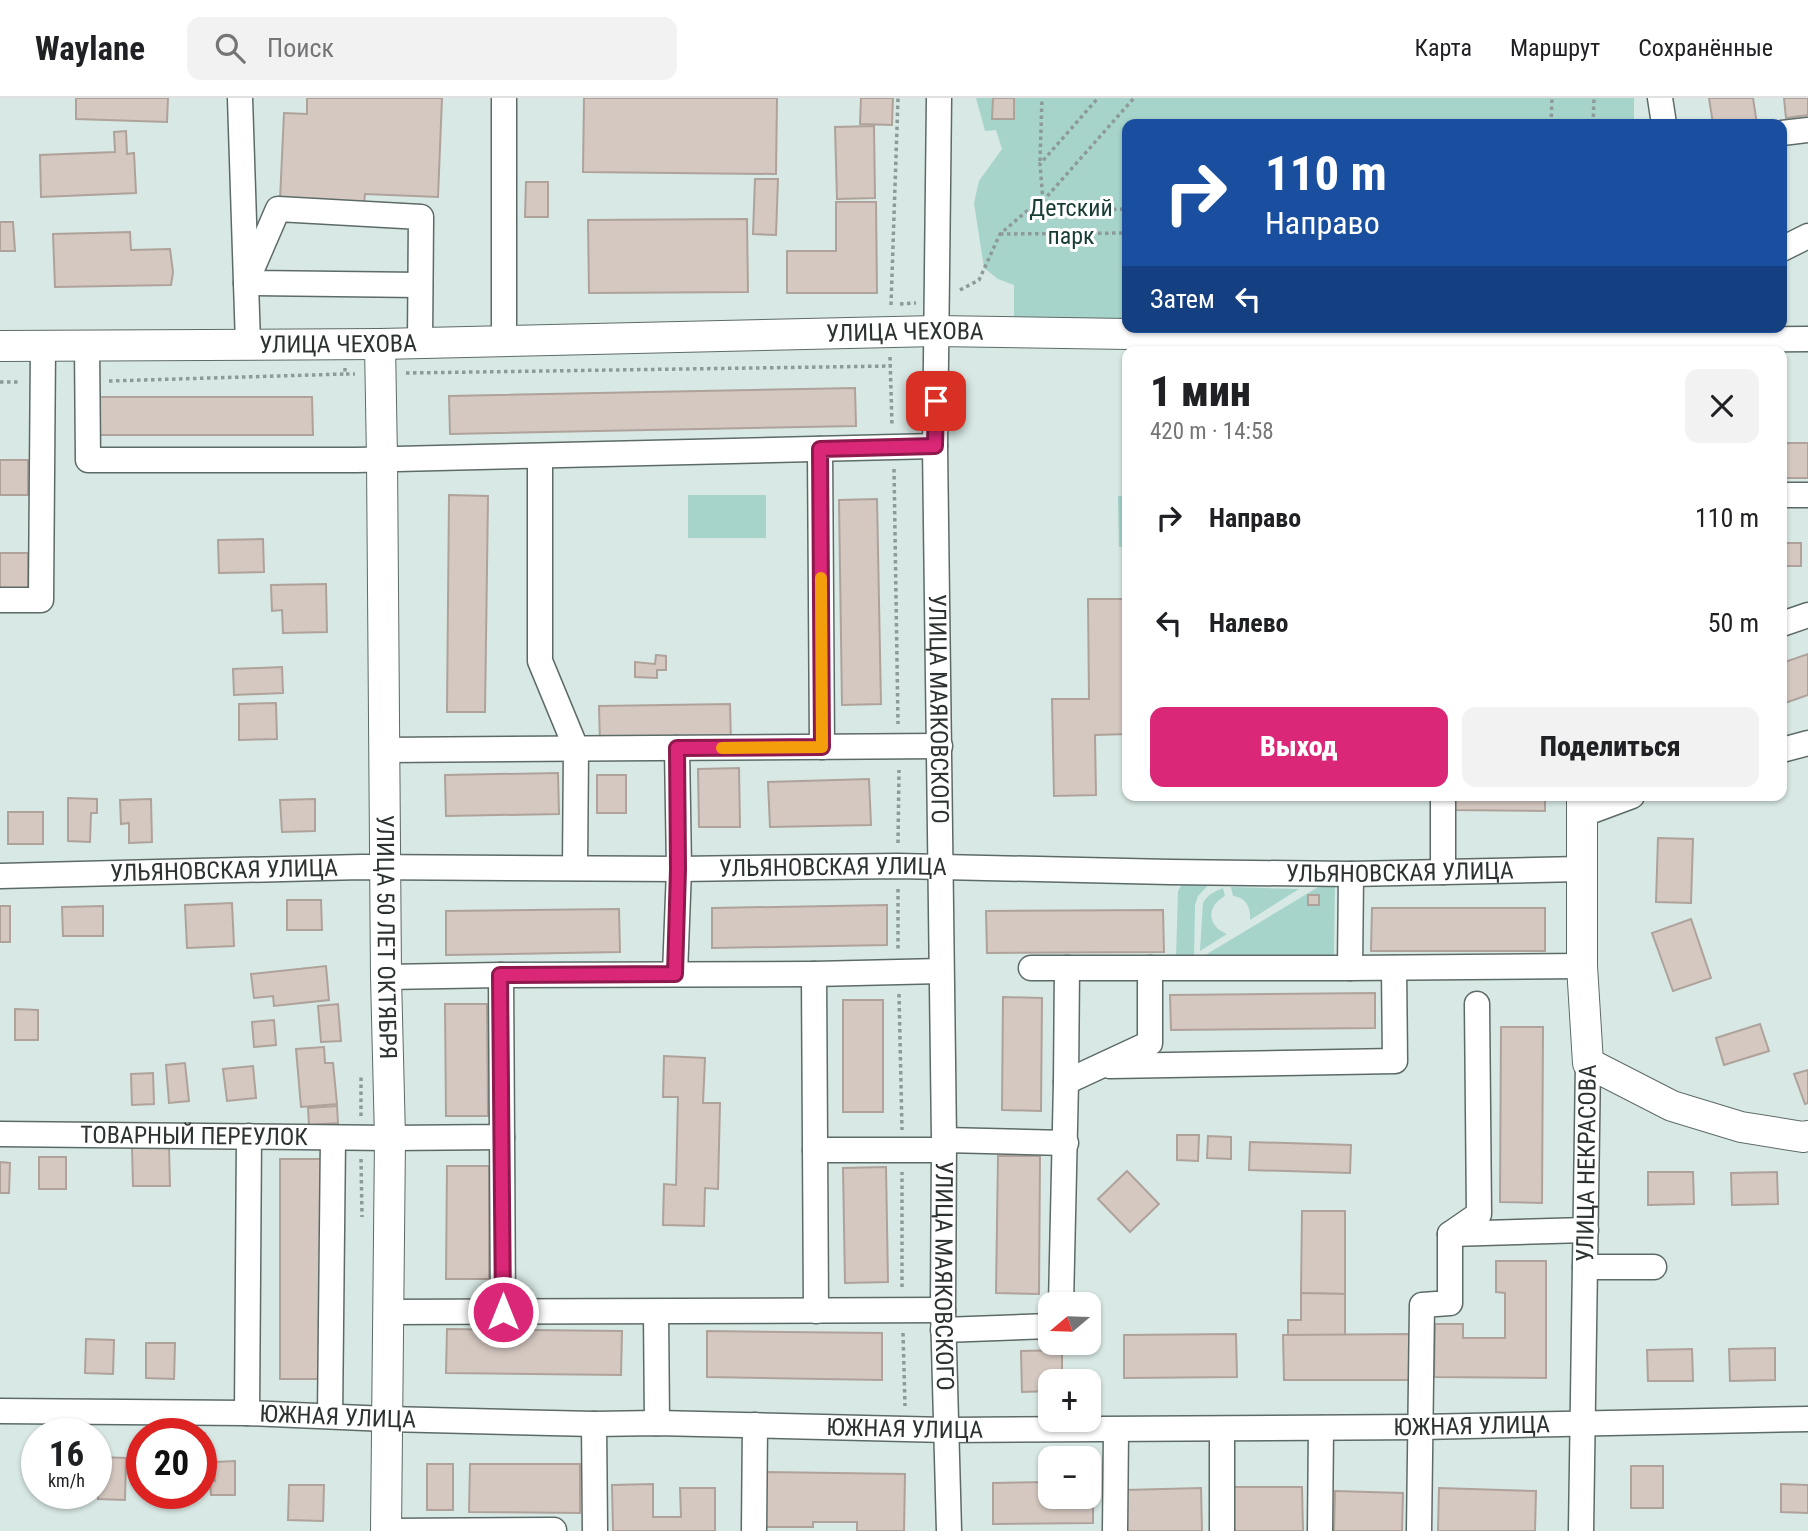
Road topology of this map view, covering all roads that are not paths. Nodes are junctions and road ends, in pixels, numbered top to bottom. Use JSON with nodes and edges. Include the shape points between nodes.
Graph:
{"nodes":[{"id":1,"x":240,"y":98,"type":"edge"},
{"id":2,"x":504,"y":98,"type":"edge"},
{"id":3,"x":939,"y":98,"type":"edge"},
{"id":4,"x":1660,"y":98,"type":"edge"},
{"id":5,"x":1663,"y":119,"type":"edge"},
{"id":6,"x":1808,"y":130,"type":"edge"},
{"id":7,"x":1787,"y":132,"type":"edge"},
{"id":8,"x":1808,"y":236,"type":"edge"},
{"id":9,"x":1787,"y":246,"type":"edge"},
{"id":10,"x":1808,"y":257,"type":"edge"},
{"id":11,"x":1787,"y":258,"type":"edge"},
{"id":12,"x":246,"y":283,"type":"junction"},
{"id":13,"x":420,"y":285,"type":"junction"},
{"id":14,"x":936,"y":331,"type":"junction"},
{"id":15,"x":1762,"y":333,"type":"edge"},
{"id":16,"x":1808,"y":339,"type":"edge"},
{"id":17,"x":504,"y":341,"type":"junction"},
{"id":18,"x":420,"y":342,"type":"junction"},
{"id":19,"x":248,"y":344,"type":"junction"},
{"id":20,"x":380,"y":344,"type":"junction"},
{"id":21,"x":43,"y":345,"type":"junction"},
{"id":22,"x":88,"y":345,"type":"junction"},
{"id":23,"x":0,"y":346,"type":"edge"},
{"id":24,"x":1590,"y":346,"type":"edge"},
{"id":25,"x":935,"y":446,"type":"junction"},
{"id":26,"x":820,"y":449,"type":"junction"},
{"id":27,"x":540,"y":456,"type":"junction"},
{"id":28,"x":382,"y":459,"type":"junction"},
{"id":29,"x":1787,"y":495,"type":"edge"},
{"id":30,"x":1808,"y":495,"type":"edge"},
{"id":31,"x":0,"y":600,"type":"edge"},
{"id":32,"x":1808,"y":615,"type":"edge"},
{"id":33,"x":1787,"y":622,"type":"edge"},
{"id":34,"x":1808,"y":743,"type":"edge"},
{"id":35,"x":940,"y":746,"type":"junction"},
{"id":36,"x":822,"y":747,"type":"junction"},
{"id":37,"x":576,"y":748,"type":"junction"},
{"id":38,"x":677,"y":748,"type":"junction"},
{"id":39,"x":1787,"y":749,"type":"edge"},
{"id":40,"x":385,"y":750,"type":"junction"},
{"id":41,"x":1443,"y":801,"type":"edge"},
{"id":42,"x":1607,"y":801,"type":"edge"},
{"id":43,"x":1582,"y":806,"type":"edge"},
{"id":44,"x":941,"y":867,"type":"junction"},
{"id":45,"x":575,"y":868,"type":"junction"},
{"id":46,"x":386,"y":869,"type":"junction"},
{"id":47,"x":678,"y":869,"type":"junction"},
{"id":48,"x":1581,"y":869,"type":"junction"},
{"id":49,"x":1443,"y":872,"type":"junction"},
{"id":50,"x":1352,"y":874,"type":"junction"},
{"id":51,"x":0,"y":876,"type":"edge"},
{"id":52,"x":1582,"y":966,"type":"junction"},
{"id":53,"x":1031,"y":968,"type":"dead end"},
{"id":54,"x":1067,"y":968,"type":"junction"},
{"id":55,"x":1150,"y":968,"type":"junction"},
{"id":56,"x":1350,"y":968,"type":"junction"},
{"id":57,"x":1394,"y":968,"type":"junction"},
{"id":58,"x":941,"y":971,"type":"junction"},
{"id":59,"x":675,"y":974,"type":"junction"},
{"id":60,"x":814,"y":974,"type":"junction"},
{"id":61,"x":500,"y":975,"type":"junction"},
{"id":62,"x":386,"y":976,"type":"junction"},
{"id":63,"x":1477,"y":1004,"type":"dead end"},
{"id":64,"x":1150,"y":1054,"type":"junction"},
{"id":65,"x":1588,"y":1063,"type":"junction"},
{"id":66,"x":1066,"y":1082,"type":"junction"},
{"id":67,"x":0,"y":1134,"type":"edge"},
{"id":68,"x":249,"y":1136,"type":"junction"},
{"id":69,"x":1808,"y":1136,"type":"edge"},
{"id":70,"x":333,"y":1138,"type":"junction"},
{"id":71,"x":390,"y":1138,"type":"junction"},
{"id":72,"x":502,"y":1138,"type":"junction"},
{"id":73,"x":1066,"y":1143,"type":"junction"},
{"id":74,"x":944,"y":1145,"type":"junction"},
{"id":75,"x":815,"y":1150,"type":"junction"},
{"id":76,"x":1586,"y":1230,"type":"junction"},
{"id":77,"x":1450,"y":1234,"type":"junction"},
{"id":78,"x":1585,"y":1267,"type":"junction"},
{"id":79,"x":1654,"y":1267,"type":"dead end"},
{"id":80,"x":1061,"y":1292,"type":"edge"},
{"id":81,"x":816,"y":1311,"type":"junction"},
{"id":82,"x":389,"y":1312,"type":"junction"},
{"id":83,"x":503,"y":1312,"type":"junction"},
{"id":84,"x":656,"y":1312,"type":"junction"},
{"id":85,"x":943,"y":1320,"type":"junction"},
{"id":86,"x":1038,"y":1325,"type":"edge"},
{"id":87,"x":0,"y":1410,"type":"edge"},
{"id":88,"x":247,"y":1413,"type":"junction"},
{"id":89,"x":330,"y":1416,"type":"junction"},
{"id":90,"x":387,"y":1419,"type":"junction"},
{"id":91,"x":1808,"y":1419,"type":"edge"},
{"id":92,"x":657,"y":1423,"type":"junction"},
{"id":93,"x":594,"y":1424,"type":"junction"},
{"id":94,"x":1581,"y":1424,"type":"junction"},
{"id":95,"x":755,"y":1425,"type":"junction"},
{"id":96,"x":1421,"y":1427,"type":"junction"},
{"id":97,"x":1321,"y":1428,"type":"junction"},
{"id":98,"x":1222,"y":1429,"type":"junction"},
{"id":99,"x":946,"y":1430,"type":"junction"},
{"id":100,"x":1116,"y":1430,"type":"junction"},
{"id":101,"x":554,"y":1530,"type":"edge"},
{"id":102,"x":386,"y":1531,"type":"edge"},
{"id":103,"x":491,"y":1531,"type":"edge"},
{"id":104,"x":595,"y":1531,"type":"edge"},
{"id":105,"x":754,"y":1531,"type":"edge"},
{"id":106,"x":949,"y":1531,"type":"edge"},
{"id":107,"x":1115,"y":1531,"type":"edge"},
{"id":108,"x":1222,"y":1531,"type":"edge"},
{"id":109,"x":1320,"y":1531,"type":"edge"},
{"id":110,"x":1419,"y":1531,"type":"edge"},
{"id":111,"x":1581,"y":1531,"type":"edge"}],
"edges":[{"from":1,"to":12,"type":"street"},
{"from":2,"to":17,"type":"street"},
{"from":3,"to":14,"type":"street","name":"УЛИЦА МАЯКОВСКОГО"},
{"from":4,"to":5,"type":"street"},
{"from":6,"to":7,"type":"street"},
{"from":8,"to":9,"type":"street"},
{"from":10,"to":11,"type":"street"},
{"from":12,"to":13,"type":"street"},
{"from":12,"to":13,"type":"street","via":[[278,209],[421,217]]},
{"from":12,"to":19,"type":"street"},
{"from":13,"to":18,"type":"street"},
{"from":14,"to":17,"type":"main road","name":"УЛИЦА ЧЕХОВА"},
{"from":14,"to":24,"type":"main road","name":"УЛИЦА ЧЕХОВА"},
{"from":14,"to":25,"type":"street","name":"УЛИЦА МАЯКОВСКОГО"},
{"from":15,"to":16,"type":"street","name":"УЛИЦА ЧЕХОВА"},
{"from":15,"to":24,"type":"street","name":"УЛИЦА ЧЕХОВА"},
{"from":17,"to":18,"type":"main road","name":"УЛИЦА ЧЕХОВА"},
{"from":18,"to":20,"type":"main road","name":"УЛИЦА ЧЕХОВА"},
{"from":19,"to":20,"type":"main road","name":"УЛИЦА ЧЕХОВА"},
{"from":19,"to":22,"type":"main road","name":"УЛИЦА ЧЕХОВА"},
{"from":20,"to":28,"type":"main road","name":"УЛИЦА 50 ЛЕТ ОКТЯБРЯ"},
{"from":21,"to":22,"type":"main road","name":"УЛИЦА ЧЕХОВА"},
{"from":21,"to":23,"type":"main road","name":"УЛИЦА ЧЕХОВА"},
{"from":21,"to":31,"type":"street","via":[[41,600]]},
{"from":22,"to":28,"type":"street","via":[[88,460]]},
{"from":25,"to":26,"type":"street"},
{"from":25,"to":35,"type":"street","name":"УЛИЦА МАЯКОВСКОГО"},
{"from":26,"to":27,"type":"street"},
{"from":26,"to":36,"type":"street"},
{"from":27,"to":28,"type":"street"},
{"from":27,"to":37,"type":"street","via":[[540,661]]},
{"from":28,"to":40,"type":"main road","name":"УЛИЦА 50 ЛЕТ ОКТЯБРЯ"},
{"from":29,"to":30,"type":"street"},
{"from":32,"to":33,"type":"street"},
{"from":34,"to":39,"type":"street"},
{"from":35,"to":36,"type":"street"},
{"from":35,"to":44,"type":"street","name":"УЛИЦА МАЯКОВСКОГО"},
{"from":36,"to":38,"type":"street"},
{"from":37,"to":38,"type":"street"},
{"from":37,"to":40,"type":"street"},
{"from":37,"to":45,"type":"street"},
{"from":38,"to":47,"type":"street"},
{"from":40,"to":46,"type":"main road","name":"УЛИЦА 50 ЛЕТ ОКТЯБРЯ"},
{"from":41,"to":49,"type":"street"},
{"from":42,"to":43,"type":"street"},
{"from":43,"to":48,"type":"main road","name":"УЛИЦА НЕКРАСОВА"},
{"from":44,"to":47,"type":"street","name":"УЛЬЯНОВСКАЯ УЛИЦА"},
{"from":44,"to":50,"type":"street","name":"УЛЬЯНОВСКАЯ УЛИЦА"},
{"from":44,"to":58,"type":"street","name":"УЛИЦА МАЯКОВСКОГО"},
{"from":45,"to":46,"type":"street","name":"УЛЬЯНОВСКАЯ УЛИЦА"},
{"from":45,"to":47,"type":"street","name":"УЛЬЯНОВСКАЯ УЛИЦА"},
{"from":46,"to":51,"type":"street","name":"УЛЬЯНОВСКАЯ УЛИЦА"},
{"from":46,"to":62,"type":"main road","name":"УЛИЦА 50 ЛЕТ ОКТЯБРЯ"},
{"from":47,"to":59,"type":"street"},
{"from":48,"to":49,"type":"street","name":"УЛЬЯНОВСКАЯ УЛИЦА"},
{"from":48,"to":52,"type":"main road","name":"УЛИЦА НЕКРАСОВА"},
{"from":49,"to":50,"type":"street","name":"УЛЬЯНОВСКАЯ УЛИЦА"},
{"from":50,"to":56,"type":"street"},
{"from":52,"to":57,"type":"street"},
{"from":52,"to":65,"type":"main road","name":"УЛИЦА НЕКРАСОВА"},
{"from":53,"to":54,"type":"street"},
{"from":54,"to":55,"type":"street"},
{"from":54,"to":66,"type":"street"},
{"from":55,"to":56,"type":"street"},
{"from":55,"to":64,"type":"street"},
{"from":56,"to":57,"type":"street"},
{"from":57,"to":64,"type":"street","via":[[1395,1061]]},
{"from":58,"to":60,"type":"street"},
{"from":58,"to":74,"type":"street","name":"УЛИЦА МАЯКОВСКОГО"},
{"from":59,"to":60,"type":"street"},
{"from":59,"to":61,"type":"street"},
{"from":60,"to":75,"type":"street"},
{"from":61,"to":62,"type":"street"},
{"from":61,"to":72,"type":"street"},
{"from":62,"to":71,"type":"main road","name":"УЛИЦА 50 ЛЕТ ОКТЯБРЯ"},
{"from":63,"to":77,"type":"street","via":[[1479,1214]]},
{"from":64,"to":66,"type":"street","via":[[1102,1066]]},
{"from":65,"to":69,"type":"main road","via":[[1672,1106],[1741,1127]]},
{"from":65,"to":76,"type":"street","name":"УЛИЦА НЕКРАСОВА"},
{"from":66,"to":73,"type":"street"},
{"from":67,"to":68,"type":"street","name":"ТОВАРНЫЙ ПЕРЕУЛОК"},
{"from":68,"to":70,"type":"street","name":"ТОВАРНЫЙ ПЕРЕУЛОК"},
{"from":68,"to":88,"type":"street"},
{"from":70,"to":71,"type":"street","name":"ТОВАРНЫЙ ПЕРЕУЛОК"},
{"from":70,"to":89,"type":"street"},
{"from":71,"to":72,"type":"street","name":"ТОВАРНЫЙ ПЕРЕУЛОК"},
{"from":71,"to":82,"type":"main road","name":"УЛИЦА 50 ЛЕТ ОКТЯБРЯ"},
{"from":72,"to":83,"type":"street"},
{"from":73,"to":74,"type":"street"},
{"from":73,"to":80,"type":"street"},
{"from":74,"to":75,"type":"street"},
{"from":74,"to":85,"type":"street","name":"УЛИЦА МАЯКОВСКОГО"},
{"from":75,"to":81,"type":"street"},
{"from":76,"to":77,"type":"street"},
{"from":76,"to":78,"type":"street","name":"УЛИЦА НЕКРАСОВА"},
{"from":77,"to":96,"type":"street","via":[[1450,1303],[1422,1305]]},
{"from":78,"to":79,"type":"street"},
{"from":78,"to":94,"type":"street","name":"УЛИЦА НЕКРАСОВА"},
{"from":81,"to":84,"type":"street"},
{"from":81,"to":85,"type":"street","via":[[902,1310]]},
{"from":82,"to":83,"type":"street"},
{"from":82,"to":90,"type":"main road","name":"УЛИЦА 50 ЛЕТ ОКТЯБРЯ"},
{"from":83,"to":84,"type":"street"},
{"from":84,"to":92,"type":"street"},
{"from":85,"to":86,"type":"street"},
{"from":85,"to":99,"type":"street","name":"УЛИЦА МАЯКОВСКОГО"},
{"from":87,"to":88,"type":"street","name":"ЮЖНАЯ УЛИЦА"},
{"from":88,"to":89,"type":"street","name":"ЮЖНАЯ УЛИЦА"},
{"from":89,"to":90,"type":"street","name":"ЮЖНАЯ УЛИЦА"},
{"from":90,"to":93,"type":"street","name":"ЮЖНАЯ УЛИЦА"},
{"from":90,"to":102,"type":"main road","name":"УЛИЦА 50 ЛЕТ ОКТЯБРЯ"},
{"from":91,"to":94,"type":"street","name":"ЮЖНАЯ УЛИЦА"},
{"from":92,"to":93,"type":"street","name":"ЮЖНАЯ УЛИЦА"},
{"from":92,"to":95,"type":"street","name":"ЮЖНАЯ УЛИЦА"},
{"from":93,"to":104,"type":"street"},
{"from":94,"to":96,"type":"street","name":"ЮЖНАЯ УЛИЦА"},
{"from":94,"to":111,"type":"street","name":"УЛИЦА НЕКРАСОВА"},
{"from":95,"to":99,"type":"street","name":"ЮЖНАЯ УЛИЦА"},
{"from":95,"to":105,"type":"street"},
{"from":96,"to":97,"type":"street","name":"ЮЖНАЯ УЛИЦА"},
{"from":96,"to":110,"type":"street"},
{"from":97,"to":98,"type":"street","name":"ЮЖНАЯ УЛИЦА"},
{"from":97,"to":109,"type":"street"},
{"from":98,"to":100,"type":"street","name":"ЮЖНАЯ УЛИЦА"},
{"from":98,"to":108,"type":"street"},
{"from":99,"to":100,"type":"street","name":"ЮЖНАЯ УЛИЦА"},
{"from":99,"to":106,"type":"street","name":"УЛИЦА МАЯКОВСКОГО"},
{"from":100,"to":107,"type":"street"},
{"from":101,"to":103,"type":"street"},
{"from":102,"to":103,"type":"street"}]}
